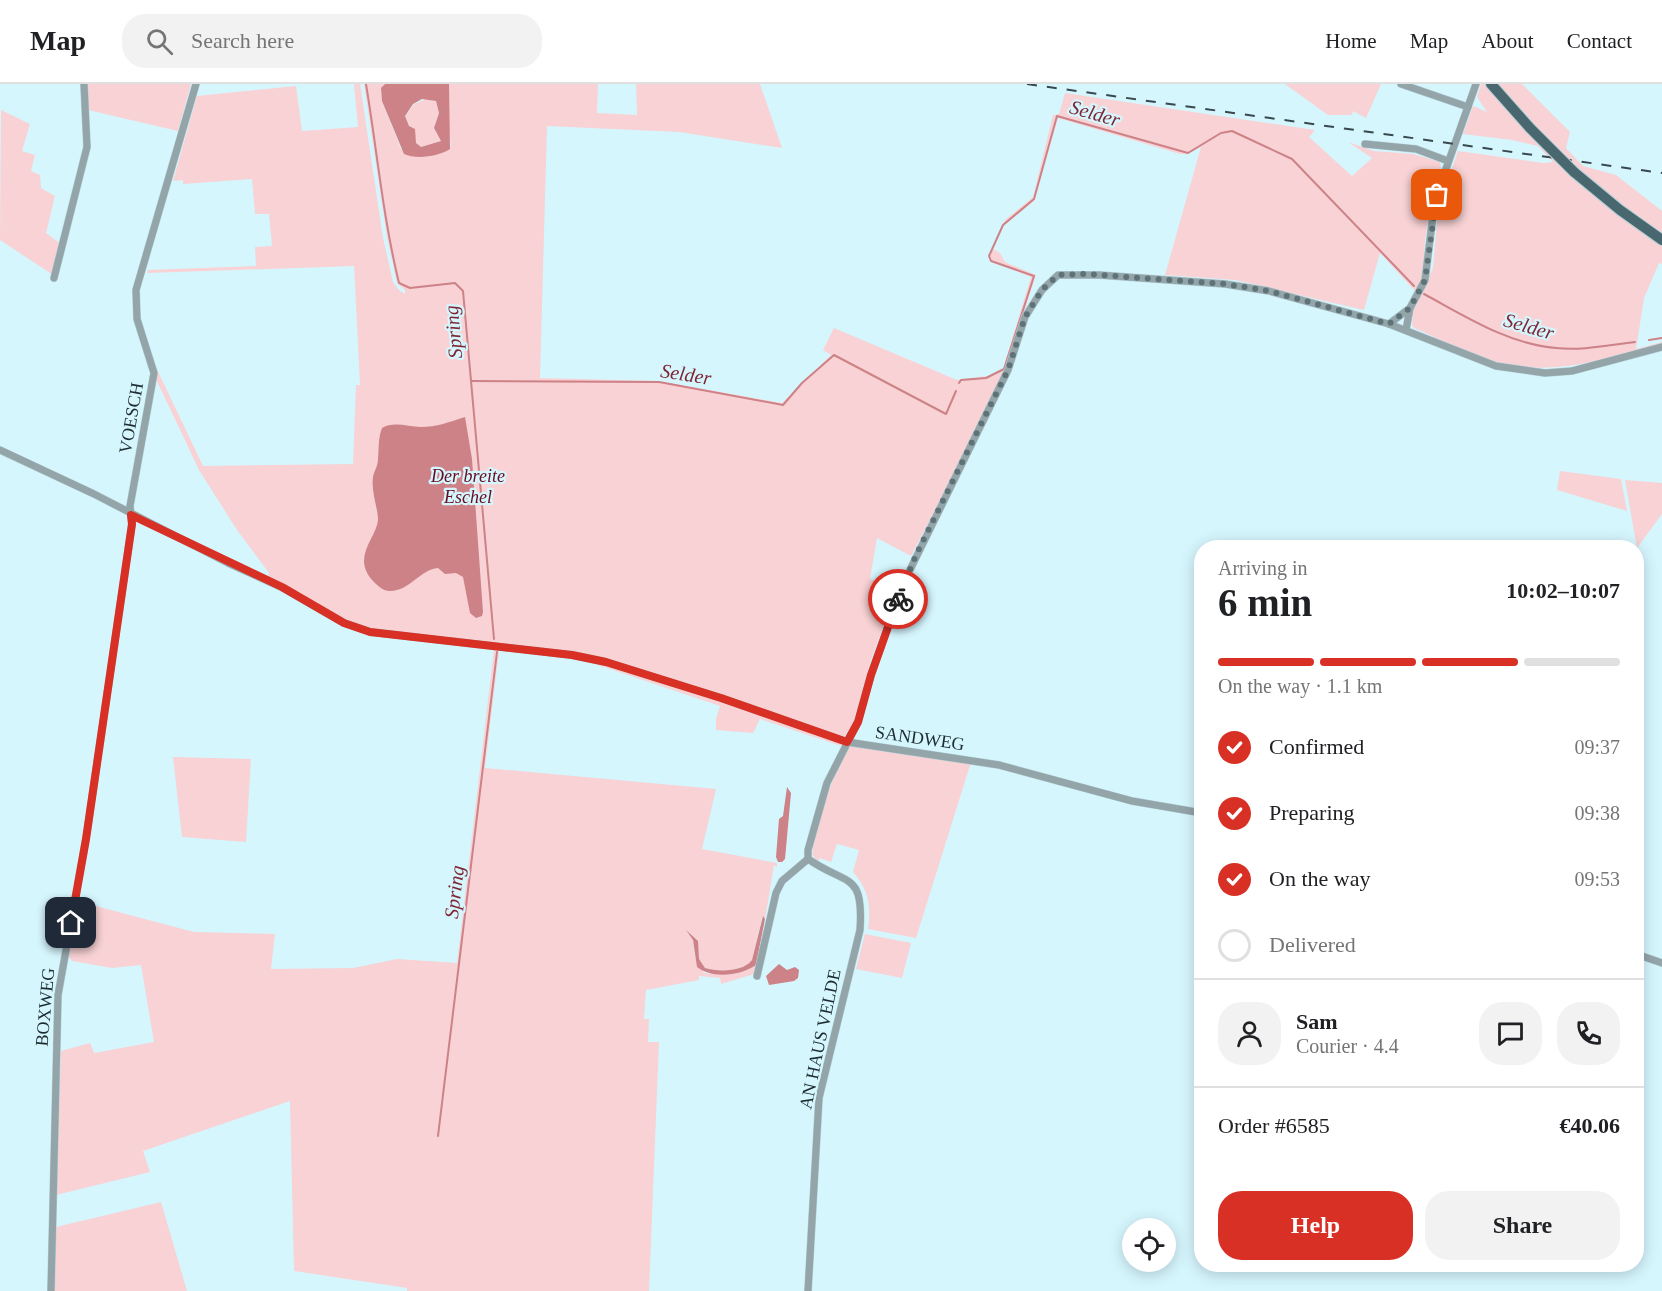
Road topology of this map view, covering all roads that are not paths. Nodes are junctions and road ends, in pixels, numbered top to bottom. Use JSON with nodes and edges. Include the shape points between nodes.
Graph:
{"nodes":[{"id":1,"x":84,"y":84,"type":"edge"},
{"id":2,"x":196,"y":84,"type":"edge"},
{"id":3,"x":1401,"y":84,"type":"edge"},
{"id":4,"x":1476,"y":84,"type":"edge"},
{"id":5,"x":1492,"y":85,"type":"edge"},
{"id":6,"x":1468,"y":107,"type":"junction"},
{"id":7,"x":1365,"y":144,"type":"dead end"},
{"id":8,"x":1448,"y":161,"type":"junction"},
{"id":9,"x":1662,"y":240,"type":"edge"},
{"id":10,"x":54,"y":278,"type":"dead end"},
{"id":11,"x":1410,"y":308,"type":"junction"},
{"id":12,"x":1389,"y":324,"type":"junction"},
{"id":13,"x":1406,"y":330,"type":"junction"},
{"id":14,"x":1662,"y":347,"type":"edge"},
{"id":15,"x":0,"y":450,"type":"edge"},
{"id":16,"x":131,"y":515,"type":"junction"},
{"id":17,"x":847,"y":742,"type":"junction"},
{"id":18,"x":1194,"y":812,"type":"edge"},
{"id":19,"x":808,"y":859,"type":"junction"},
{"id":20,"x":1644,"y":957,"type":"edge"},
{"id":21,"x":1662,"y":963,"type":"edge"},
{"id":22,"x":757,"y":976,"type":"dead end"},
{"id":23,"x":51,"y":1291,"type":"edge"},
{"id":24,"x":808,"y":1291,"type":"edge"}],
"edges":[{"from":1,"to":10,"type":"street","via":[[87,147]]},
{"from":2,"to":16,"type":"street","name":"VOESCH","via":[[136,290],[137,319],[154,373]]},
{"from":3,"to":6,"type":"street"},
{"from":4,"to":6,"type":"street"},
{"from":5,"to":9,"type":"main road","bridge":true,"via":[[1574,172]]},
{"from":6,"to":8,"type":"street"},
{"from":7,"to":8,"type":"street","via":[[1416,149]]},
{"from":8,"to":11,"type":"street","via":[[1434,207],[1425,280]]},
{"from":11,"to":12,"type":"street"},
{"from":11,"to":13,"type":"street"},
{"from":12,"to":13,"type":"street"},
{"from":12,"to":17,"type":"street","via":[[1269,291],[1225,284],[1058,275],[1042,290],[1025,317],[1008,370],[916,555],[858,722]]},
{"from":13,"to":14,"type":"street","via":[[1497,366],[1545,372],[1572,371]]},
{"from":15,"to":16,"type":"street"},
{"from":16,"to":17,"type":"street","name":"SANDWEG","via":[[282,587],[344,623],[370,632],[606,662]]},
{"from":16,"to":23,"type":"street","name":"BOXWEG","via":[[89,817],[58,995]]},
{"from":17,"to":18,"type":"street","name":"SANDWEG","via":[[999,765],[1132,801]]},
{"from":17,"to":19,"type":"street","via":[[827,783]]},
{"from":19,"to":22,"type":"street","via":[[782,880]]},
{"from":19,"to":24,"type":"street","name":"AN HAUS VELDE","via":[[850,881],[858,893],[861,909],[860,930],[819,1098]]},
{"from":20,"to":21,"type":"street"}]}
